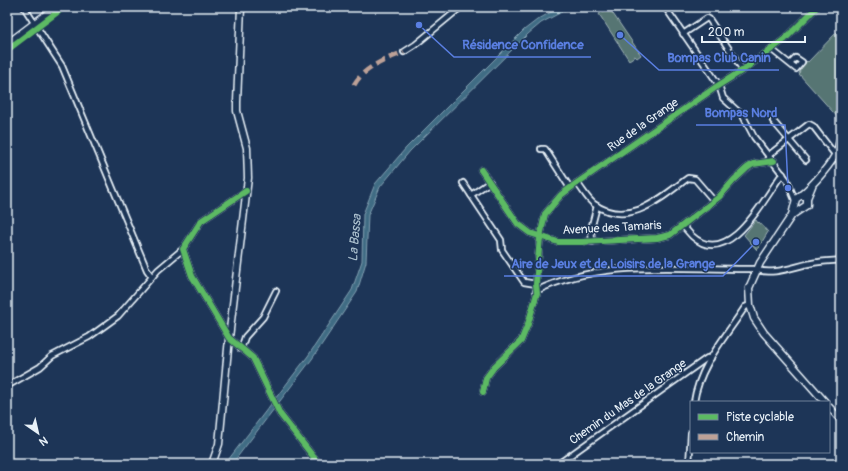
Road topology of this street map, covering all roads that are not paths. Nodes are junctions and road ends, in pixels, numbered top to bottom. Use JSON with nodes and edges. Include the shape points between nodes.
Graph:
{"nodes":[{"id":1,"x":24,"y":7,"type":"edge"},
{"id":2,"x":56,"y":7,"type":"edge"},
{"id":3,"x":241,"y":7,"type":"edge"},
{"id":4,"x":460,"y":7,"type":"edge"},
{"id":5,"x":665,"y":7,"type":"edge"},
{"id":6,"x":816,"y":7,"type":"edge"},
{"id":7,"x":839,"y":7,"type":"edge"},
{"id":8,"x":841,"y":15,"type":"edge"},
{"id":9,"x":35,"y":23,"type":"junction"},
{"id":10,"x":683,"y":34,"type":"junction"},
{"id":11,"x":7,"y":44,"type":"edge"},
{"id":12,"x":771,"y":49,"type":"junction"},
{"id":13,"x":404,"y":52,"type":"dead end"},
{"id":14,"x":790,"y":64,"type":"dead end"},
{"id":15,"x":743,"y":70,"type":"junction"},
{"id":16,"x":719,"y":85,"type":"junction"},
{"id":17,"x":773,"y":121,"type":"dead end"},
{"id":18,"x":841,"y":137,"type":"edge"},
{"id":19,"x":789,"y":139,"type":"junction"},
{"id":20,"x":840,"y":143,"type":"edge"},
{"id":21,"x":541,"y":149,"type":"dead end"},
{"id":22,"x":833,"y":152,"type":"junction"},
{"id":23,"x":769,"y":155,"type":"junction"},
{"id":24,"x":806,"y":160,"type":"dead end"},
{"id":25,"x":774,"y":161,"type":"junction"},
{"id":26,"x":481,"y":170,"type":"dead end"},
{"id":27,"x":822,"y":171,"type":"junction"},
{"id":28,"x":783,"y":174,"type":"junction"},
{"id":29,"x":490,"y":182,"type":"junction"},
{"id":30,"x":463,"y":183,"type":"dead end"},
{"id":31,"x":577,"y":183,"type":"junction"},
{"id":32,"x":570,"y":188,"type":"junction"},
{"id":33,"x":246,"y":191,"type":"junction"},
{"id":34,"x":471,"y":196,"type":"junction"},
{"id":35,"x":800,"y":200,"type":"junction"},
{"id":36,"x":714,"y":201,"type":"junction"},
{"id":37,"x":596,"y":206,"type":"junction"},
{"id":38,"x":683,"y":226,"type":"junction"},
{"id":39,"x":540,"y":237,"type":"junction"},
{"id":40,"x":592,"y":242,"type":"junction"},
{"id":41,"x":183,"y":249,"type":"junction"},
{"id":42,"x":841,"y":260,"type":"edge"},
{"id":43,"x":757,"y":270,"type":"junction"},
{"id":44,"x":152,"y":277,"type":"junction"},
{"id":45,"x":536,"y":284,"type":"junction"},
{"id":46,"x":276,"y":291,"type":"dead end"},
{"id":47,"x":536,"y":291,"type":"junction"},
{"id":48,"x":750,"y":305,"type":"junction"},
{"id":49,"x":229,"y":338,"type":"junction"},
{"id":50,"x":241,"y":349,"type":"junction"},
{"id":51,"x":710,"y":358,"type":"junction"},
{"id":52,"x":7,"y":386,"type":"edge"},
{"id":53,"x":483,"y":392,"type":"dead end"},
{"id":54,"x":694,"y":401,"type":"edge"},
{"id":55,"x":824,"y":401,"type":"edge"},
{"id":56,"x":830,"y":408,"type":"edge"},
{"id":57,"x":841,"y":420,"type":"edge"},
{"id":58,"x":690,"y":448,"type":"edge"},
{"id":59,"x":212,"y":464,"type":"edge"},
{"id":60,"x":319,"y":464,"type":"edge"},
{"id":61,"x":558,"y":464,"type":"edge"},
{"id":62,"x":689,"y":464,"type":"edge"}],
"edges":[{"from":1,"to":9,"type":"street"},
{"from":2,"to":9,"type":"main road"},
{"from":3,"to":33,"type":"main road","via":[[237,102],[248,162]]},
{"from":4,"to":13,"type":"street"},
{"from":5,"to":10,"type":"street"},
{"from":6,"to":12,"type":"street","name":"Rue de la Grange","via":[[785,39]]},
{"from":7,"to":8,"type":"street"},
{"from":9,"to":11,"type":"main road"},
{"from":9,"to":44,"type":"street","via":[[62,66]]},
{"from":10,"to":15,"type":"street","via":[[709,19]]},
{"from":10,"to":16,"type":"street"},
{"from":12,"to":14,"type":"street"},
{"from":12,"to":15,"type":"street","name":"Rue de la Grange"},
{"from":15,"to":16,"type":"street","name":"Rue de la Grange"},
{"from":16,"to":23,"type":"street","via":[[723,98],[743,116],[754,137]]},
{"from":16,"to":31,"type":"street","name":"Rue de la Grange"},
{"from":17,"to":19,"type":"street"},
{"from":18,"to":20,"type":"main road"},
{"from":19,"to":22,"type":"street","via":[[809,124]]},
{"from":19,"to":23,"type":"street"},
{"from":19,"to":24,"type":"street"},
{"from":20,"to":22,"type":"main road"},
{"from":20,"to":27,"type":"main road","via":[[831,162]]},
{"from":21,"to":32,"type":"street","via":[[545,149]]},
{"from":22,"to":27,"type":"main road"},
{"from":23,"to":25,"type":"street"},
{"from":25,"to":28,"type":"street"},
{"from":25,"to":36,"type":"street","name":"Avenue des Tamaris","via":[[753,164]]},
{"from":26,"to":29,"type":"street","name":"Avenue des Tamaris"},
{"from":27,"to":35,"type":"main road"},
{"from":28,"to":35,"type":"street"},
{"from":28,"to":38,"type":"street","via":[[749,223],[731,239],[715,244],[704,243],[692,236]]},
{"from":29,"to":34,"type":"street"},
{"from":29,"to":39,"type":"street","name":"Avenue des Tamaris","via":[[518,224]]},
{"from":30,"to":34,"type":"street"},
{"from":31,"to":32,"type":"street","name":"Rue de la Grange"},
{"from":31,"to":37,"type":"street"},
{"from":32,"to":39,"type":"street","name":"Rue de la Grange","via":[[550,206],[541,225]]},
{"from":33,"to":41,"type":"street","via":[[201,221]]},
{"from":33,"to":49,"type":"main road"},
{"from":34,"to":45,"type":"street","via":[[501,240],[502,250],[524,282]]},
{"from":35,"to":43,"type":"main road"},
{"from":36,"to":37,"type":"street","via":[[695,179],[688,178],[638,212],[616,212]]},
{"from":36,"to":38,"type":"street","name":"Avenue des Tamaris"},
{"from":37,"to":40,"type":"street","via":[[591,229]]},
{"from":38,"to":40,"type":"street","name":"Avenue des Tamaris","via":[[663,238]]},
{"from":39,"to":40,"type":"street","name":"Avenue des Tamaris","via":[[558,242]]},
{"from":39,"to":45,"type":"street","name":"Rue de la Grange"},
{"from":41,"to":44,"type":"street","via":[[170,258]]},
{"from":41,"to":49,"type":"street","via":[[192,276]]},
{"from":42,"to":43,"type":"street","via":[[769,272]]},
{"from":43,"to":47,"type":"street","via":[[629,268],[596,272],[550,284]]},
{"from":43,"to":48,"type":"main road","via":[[750,288]]},
{"from":44,"to":52,"type":"street","via":[[108,324],[52,356],[40,367]]},
{"from":45,"to":47,"type":"street","name":"Rue de la Grange"},
{"from":46,"to":50,"type":"street","via":[[263,318],[245,337]]},
{"from":47,"to":53,"type":"street","name":"Rue de la Grange","via":[[521,341],[494,367],[486,378]]},
{"from":48,"to":51,"type":"street","via":[[741,312]]},
{"from":48,"to":55,"type":"main road","via":[[754,318],[772,343]]},
{"from":49,"to":50,"type":"street"},
{"from":49,"to":59,"type":"main road","via":[[219,444]]},
{"from":50,"to":60,"type":"street","via":[[253,358],[280,414]]},
{"from":51,"to":54,"type":"street","via":[[699,380]]},
{"from":51,"to":61,"type":"street","name":"Chemin du Mas de la Grange"},
{"from":56,"to":57,"type":"main road"},
{"from":58,"to":62,"type":"street"}]}
